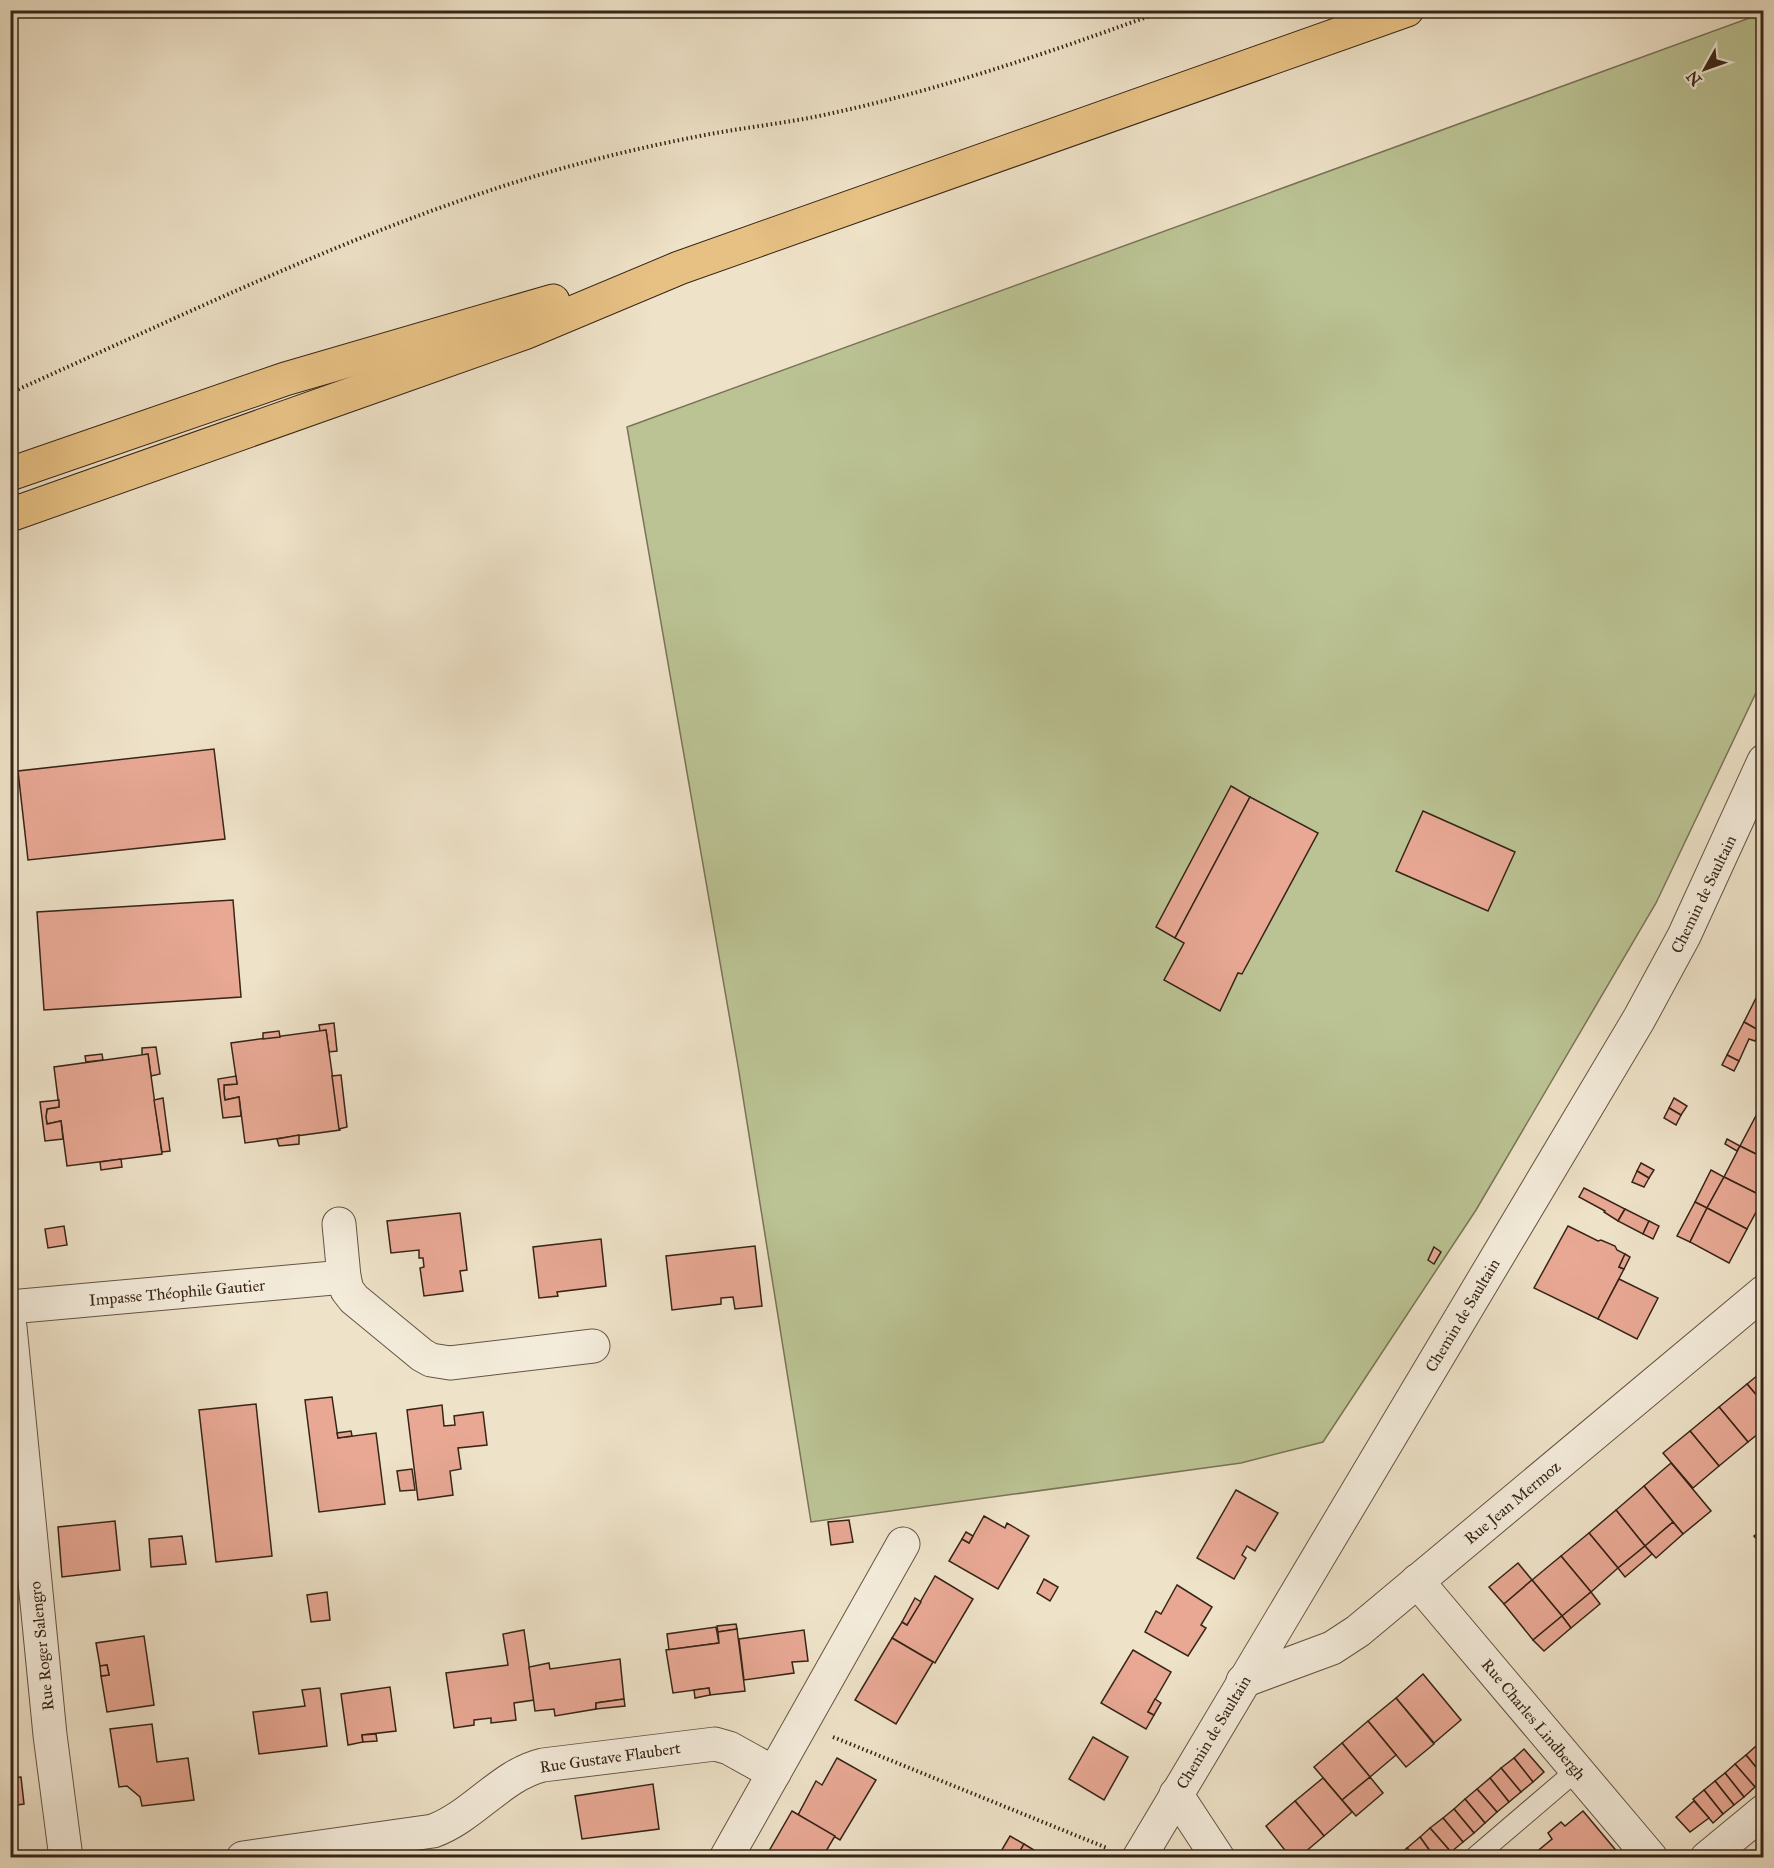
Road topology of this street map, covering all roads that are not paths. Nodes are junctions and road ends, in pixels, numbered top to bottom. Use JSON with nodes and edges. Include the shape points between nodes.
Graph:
{"nodes":[{"id":1,"x":1407,"y":10,"type":"edge"},
{"id":2,"x":679,"y":268,"type":"junction"},
{"id":3,"x":10,"y":474,"type":"edge"},
{"id":4,"x":10,"y":515,"type":"edge"},
{"id":5,"x":1764,"y":762,"type":"edge"},
{"id":6,"x":339,"y":1224,"type":"dead end"},
{"id":7,"x":344,"y":1277,"type":"junction"},
{"id":8,"x":1764,"y":1292,"type":"edge"},
{"id":9,"x":10,"y":1307,"type":"edge"},
{"id":10,"x":10,"y":1327,"type":"edge"},
{"id":11,"x":593,"y":1346,"type":"dead end"},
{"id":12,"x":903,"y":1544,"type":"dead end"},
{"id":13,"x":1418,"y":1581,"type":"junction"},
{"id":14,"x":1243,"y":1681,"type":"junction"},
{"id":15,"x":1577,"y":1770,"type":"junction"},
{"id":16,"x":774,"y":1773,"type":"junction"},
{"id":17,"x":1176,"y":1794,"type":"junction"},
{"id":18,"x":1764,"y":1811,"type":"edge"},
{"id":19,"x":66,"y":1857,"type":"edge"},
{"id":20,"x":243,"y":1857,"type":"edge"},
{"id":21,"x":726,"y":1857,"type":"edge"},
{"id":22,"x":1138,"y":1857,"type":"edge"},
{"id":23,"x":1218,"y":1857,"type":"edge"},
{"id":24,"x":1474,"y":1857,"type":"edge"},
{"id":25,"x":1651,"y":1857,"type":"edge"},
{"id":26,"x":1707,"y":1857,"type":"edge"}],
"edges":[{"from":1,"to":2,"type":"main road"},
{"from":2,"to":3,"type":"main road","via":[[285,379]]},
{"from":2,"to":4,"type":"main road","via":[[524,333]]},
{"from":5,"to":14,"type":"street","name":"Chemin de Saultain","via":[[1684,936],[1639,1019]]},
{"from":6,"to":7,"type":"street"},
{"from":7,"to":9,"type":"street","name":"Impasse Théophile Gautier"},
{"from":7,"to":11,"type":"street","via":[[354,1299],[431,1360],[450,1363]]},
{"from":8,"to":13,"type":"street","name":"Rue Jean Mermoz"},
{"from":10,"to":19,"type":"street","name":"Rue Roger Salengro","via":[[52,1758]]},
{"from":12,"to":16,"type":"street"},
{"from":13,"to":14,"type":"street","name":"Rue Jean Mermoz","via":[[1332,1648]]},
{"from":13,"to":15,"type":"street","name":"Rue Charles Lindbergh"},
{"from":14,"to":17,"type":"street","name":"Chemin de Saultain"},
{"from":15,"to":24,"type":"lane"},
{"from":15,"to":25,"type":"street","name":"Rue Charles Lindbergh"},
{"from":16,"to":20,"type":"street","name":"Rue Gustave Flaubert","via":[[715,1744],[543,1765],[522,1772],[458,1819],[433,1831]]},
{"from":16,"to":21,"type":"street"},
{"from":17,"to":22,"type":"street","name":"Chemin de Saultain"},
{"from":17,"to":23,"type":"street"},
{"from":18,"to":26,"type":"street"}]}
